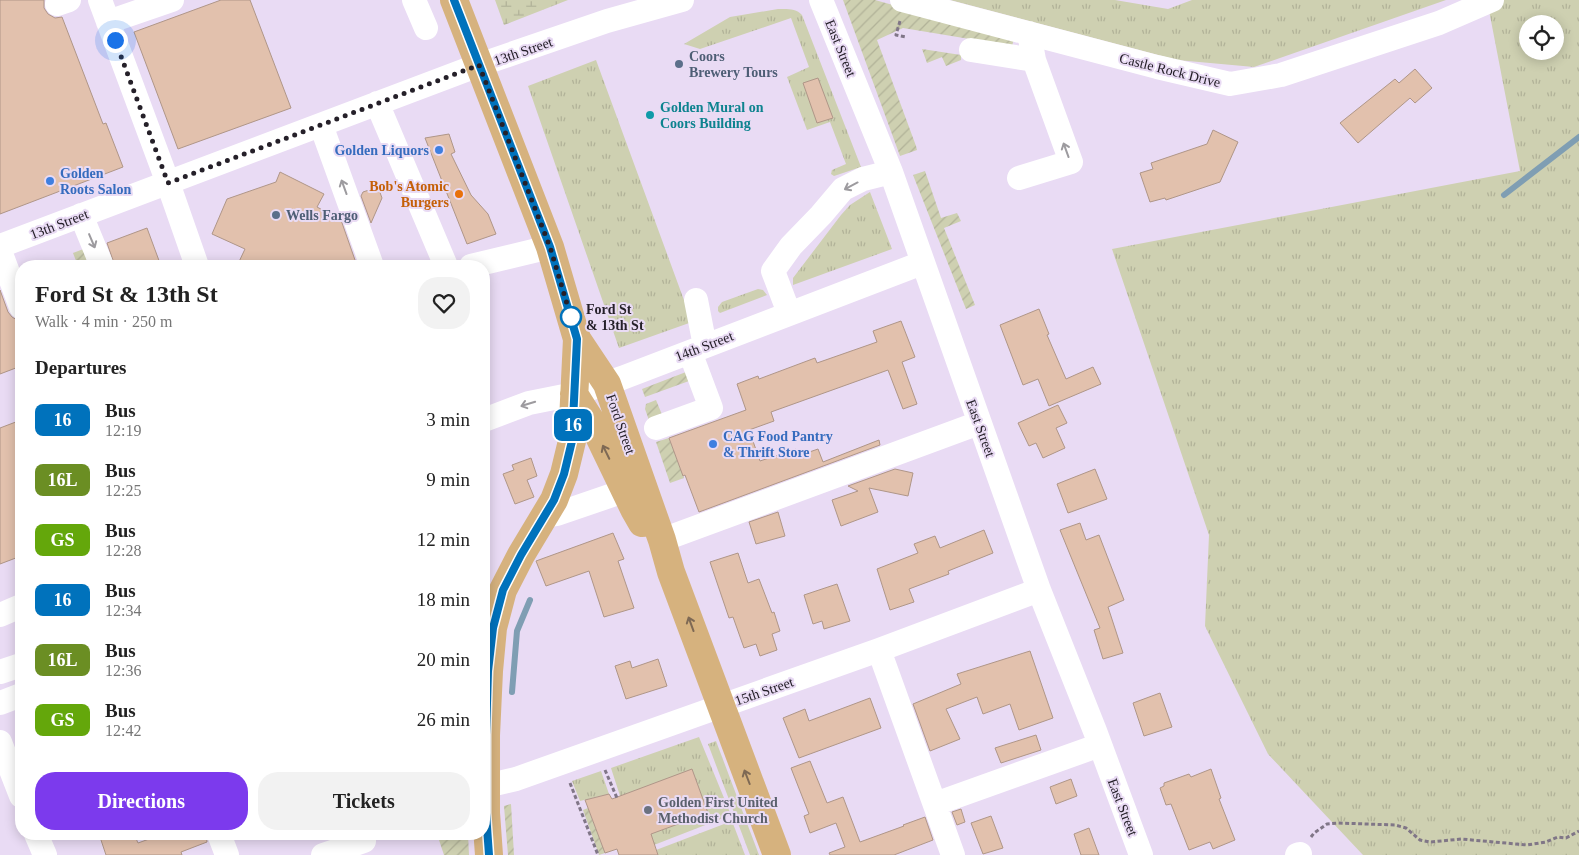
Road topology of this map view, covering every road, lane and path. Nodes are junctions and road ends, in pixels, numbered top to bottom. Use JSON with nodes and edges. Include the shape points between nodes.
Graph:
{"nodes":[{"id":1,"x":100,"y":0,"type":"edge"},
{"id":2,"x":172,"y":0,"type":"edge"},
{"id":3,"x":414,"y":0,"type":"edge"},
{"id":4,"x":454,"y":0,"type":"edge"},
{"id":5,"x":682,"y":0,"type":"edge"},
{"id":6,"x":822,"y":0,"type":"edge"},
{"id":7,"x":902,"y":0,"type":"edge"},
{"id":8,"x":1492,"y":0,"type":"edge"},
{"id":9,"x":108,"y":22,"type":"junction"},
{"id":10,"x":426,"y":28,"type":"dead end"},
{"id":11,"x":1029,"y":33,"type":"junction"},
{"id":12,"x":896,"y":35,"type":"dead end"},
{"id":13,"x":906,"y":36,"type":"dead end"},
{"id":14,"x":971,"y":50,"type":"dead end"},
{"id":15,"x":1034,"y":60,"type":"junction"},
{"id":16,"x":479,"y":65,"type":"junction"},
{"id":17,"x":377,"y":103,"type":"junction"},
{"id":18,"x":321,"y":125,"type":"junction"},
{"id":19,"x":891,"y":172,"type":"junction"},
{"id":20,"x":1019,"y":178,"type":"dead end"},
{"id":21,"x":168,"y":183,"type":"junction"},
{"id":22,"x":81,"y":215,"type":"junction"},
{"id":23,"x":0,"y":246,"type":"edge"},
{"id":24,"x":550,"y":247,"type":"junction"},
{"id":25,"x":0,"y":251,"type":"edge"},
{"id":26,"x":100,"y":260,"type":"edge"},
{"id":27,"x":195,"y":260,"type":"edge"},
{"id":28,"x":370,"y":260,"type":"edge"},
{"id":29,"x":443,"y":260,"type":"edge"},
{"id":30,"x":490,"y":261,"type":"edge"},
{"id":31,"x":922,"y":264,"type":"junction"},
{"id":32,"x":15,"y":291,"type":"edge"},
{"id":33,"x":696,"y":300,"type":"dead end"},
{"id":34,"x":789,"y":313,"type":"junction"},
{"id":35,"x":577,"y":339,"type":"junction"},
{"id":36,"x":697,"y":349,"type":"junction"},
{"id":37,"x":607,"y":384,"type":"junction"},
{"id":38,"x":574,"y":394,"type":"junction"},
{"id":39,"x":490,"y":418,"type":"edge"},
{"id":40,"x":979,"y":423,"type":"junction"},
{"id":41,"x":656,"y":428,"type":"dead end"},
{"id":42,"x":624,"y":491,"type":"junction"},
{"id":43,"x":546,"y":516,"type":"junction"},
{"id":44,"x":662,"y":540,"type":"junction"},
{"id":45,"x":671,"y":572,"type":"junction"},
{"id":46,"x":1039,"y":590,"type":"junction"},
{"id":47,"x":15,"y":609,"type":"edge"},
{"id":48,"x":0,"y":615,"type":"edge"},
{"id":49,"x":879,"y":650,"type":"junction"},
{"id":50,"x":490,"y":654,"type":"edge"},
{"id":51,"x":15,"y":667,"type":"edge"},
{"id":52,"x":0,"y":672,"type":"edge"},
{"id":53,"x":15,"y":698,"type":"edge"},
{"id":54,"x":0,"y":703,"type":"edge"},
{"id":55,"x":720,"y":705,"type":"junction"},
{"id":56,"x":0,"y":742,"type":"edge"},
{"id":57,"x":1100,"y":745,"type":"junction"},
{"id":58,"x":604,"y":768,"type":"dead end"},
{"id":59,"x":569,"y":780,"type":"dead end"},
{"id":60,"x":15,"y":781,"type":"edge"},
{"id":61,"x":617,"y":798,"type":"dead end"},
{"id":62,"x":490,"y":801,"type":"edge"},
{"id":63,"x":935,"y":804,"type":"junction"},
{"id":64,"x":1579,"y":831,"type":"edge"},
{"id":65,"x":39,"y":840,"type":"edge"},
{"id":66,"x":221,"y":840,"type":"edge"},
{"id":67,"x":488,"y":840,"type":"edge"},
{"id":68,"x":364,"y":841,"type":"dead end"},
{"id":69,"x":45,"y":855,"type":"edge"},
{"id":70,"x":227,"y":855,"type":"edge"},
{"id":71,"x":323,"y":855,"type":"edge"},
{"id":72,"x":489,"y":855,"type":"edge"},
{"id":73,"x":598,"y":855,"type":"edge"},
{"id":74,"x":777,"y":855,"type":"edge"},
{"id":75,"x":953,"y":855,"type":"edge"},
{"id":76,"x":1141,"y":855,"type":"edge"},
{"id":77,"x":1299,"y":855,"type":"edge"}],
"edges":[{"from":1,"to":9,"type":"street"},
{"from":2,"to":9,"type":"street"},
{"from":3,"to":10,"type":"street"},
{"from":4,"to":16,"type":"main road","name":"Ford Street"},
{"from":5,"to":16,"type":"street","name":"13th Street","via":[[607,21]]},
{"from":6,"to":19,"type":"street","name":"East Street"},
{"from":7,"to":11,"type":"street","name":"Castle Rock Drive"},
{"from":8,"to":11,"type":"street","name":"Castle Rock Drive","via":[[1439,23],[1281,75],[1230,84]]},
{"from":9,"to":21,"type":"street"},
{"from":11,"to":15,"type":"street"},
{"from":12,"to":13,"type":"path"},
{"from":14,"to":15,"type":"street"},
{"from":20,"to":15,"type":"street","one_way":true,"via":[[1071,162]]},
{"from":16,"to":17,"type":"street","name":"13th Street"},
{"from":16,"to":24,"type":"main road","name":"Ford Street"},
{"from":17,"to":18,"type":"street","name":"13th Street"},
{"from":17,"to":29,"type":"street"},
{"from":18,"to":21,"type":"street","name":"13th Street"},
{"from":28,"to":18,"type":"street","one_way":true},
{"from":19,"to":31,"type":"street","name":"East Street"},
{"from":19,"to":34,"type":"street","one_way":true,"via":[[866,178],[843,189],[791,246],[773,271]]},
{"from":21,"to":22,"type":"street","name":"13th Street"},
{"from":21,"to":27,"type":"street"},
{"from":22,"to":23,"type":"street","name":"13th Street"},
{"from":22,"to":26,"type":"street","one_way":true},
{"from":24,"to":30,"type":"street"},
{"from":24,"to":35,"type":"main road","name":"Ford Street"},
{"from":25,"to":32,"type":"street"},
{"from":31,"to":34,"type":"street","name":"14th Street"},
{"from":31,"to":40,"type":"street","name":"East Street"},
{"from":33,"to":36,"type":"street"},
{"from":34,"to":36,"type":"street","name":"14th Street"},
{"from":35,"to":37,"type":"main road","name":"Ford Street"},
{"from":35,"to":38,"type":"main road"},
{"from":36,"to":37,"type":"street","name":"14th Street"},
{"from":36,"to":41,"type":"street","via":[[711,408]]},
{"from":37,"to":38,"type":"street","name":"14th Street"},
{"from":37,"to":44,"type":"main road","name":"Ford Street"},
{"from":38,"to":39,"type":"street","name":"14th Street","one_way":true,"via":[[529,403]]},
{"from":42,"to":38,"type":"main road","one_way":true,"via":[[593,424]]},
{"from":38,"to":43,"type":"main road","via":[[572,441],[564,474]]},
{"from":40,"to":44,"type":"street"},
{"from":40,"to":46,"type":"street","name":"East Street"},
{"from":42,"to":43,"type":"street"},
{"from":42,"to":45,"type":"main road"},
{"from":43,"to":50,"type":"main road","via":[[503,590]]},
{"from":44,"to":45,"type":"main road","name":"Ford Street"},
{"from":55,"to":45,"type":"main road","name":"Ford Street","one_way":true},
{"from":46,"to":49,"type":"street","name":"15th Street"},
{"from":46,"to":57,"type":"street","name":"East Street"},
{"from":47,"to":48,"type":"street"},
{"from":49,"to":55,"type":"street","name":"15th Street"},
{"from":49,"to":63,"type":"street"},
{"from":51,"to":52,"type":"street"},
{"from":53,"to":54,"type":"street"},
{"from":55,"to":62,"type":"street","name":"15th Street","via":[[516,779]]},
{"from":74,"to":55,"type":"main road","name":"Ford Street","one_way":true},
{"from":56,"to":60,"type":"street"},
{"from":57,"to":63,"type":"street"},
{"from":57,"to":76,"type":"street","name":"East Street"},
{"from":58,"to":61,"type":"path"},
{"from":59,"to":73,"type":"path"},
{"from":63,"to":75,"type":"street"},
{"from":64,"to":77,"type":"path","via":[[1566,838],[1527,845],[1461,839],[1430,842],[1420,840],[1406,828],[1338,823],[1327,824],[1314,832]]},
{"from":65,"to":69,"type":"street"},
{"from":66,"to":70,"type":"street"},
{"from":67,"to":72,"type":"main road"},
{"from":68,"to":71,"type":"street"}]}
